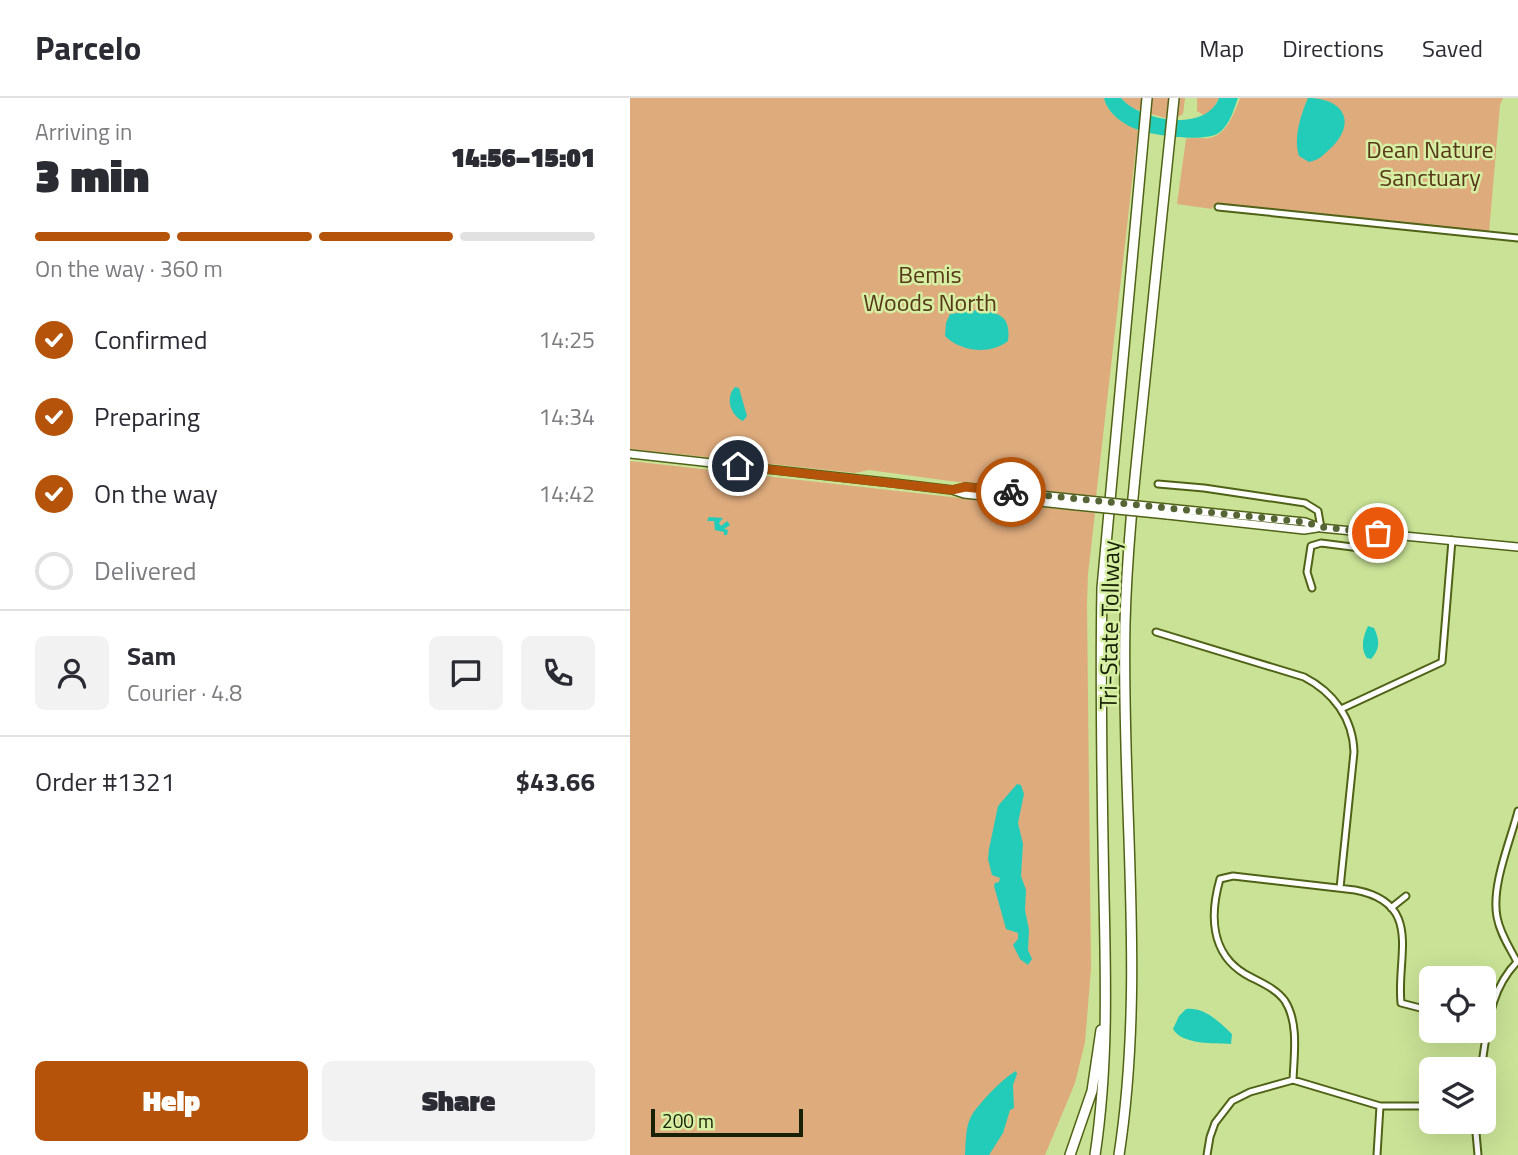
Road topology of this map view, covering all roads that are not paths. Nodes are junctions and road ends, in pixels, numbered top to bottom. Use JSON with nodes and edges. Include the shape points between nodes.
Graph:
{"nodes":[{"id":1,"x":1174,"y":98,"type":"edge"},
{"id":2,"x":1147,"y":103,"type":"edge"},
{"id":3,"x":1218,"y":207,"type":"dead end"},
{"id":4,"x":1518,"y":238,"type":"edge"},
{"id":5,"x":630,"y":454,"type":"edge"},
{"id":6,"x":1158,"y":484,"type":"dead end"},
{"id":7,"x":1321,"y":527,"type":"junction"},
{"id":8,"x":1378,"y":533,"type":"junction"},
{"id":9,"x":1452,"y":540,"type":"junction"},
{"id":10,"x":1518,"y":547,"type":"edge"},
{"id":11,"x":1312,"y":589,"type":"dead end"},
{"id":12,"x":1156,"y":632,"type":"dead end"},
{"id":13,"x":1341,"y":709,"type":"junction"},
{"id":14,"x":1518,"y":811,"type":"edge"},
{"id":15,"x":1340,"y":888,"type":"junction"},
{"id":16,"x":1406,"y":896,"type":"dead end"},
{"id":17,"x":1391,"y":908,"type":"junction"},
{"id":18,"x":1518,"y":962,"type":"edge"},
{"id":19,"x":1106,"y":966,"type":"junction"},
{"id":20,"x":1496,"y":990,"type":"edge"},
{"id":21,"x":1419,"y":1008,"type":"edge"},
{"id":22,"x":1293,"y":1080,"type":"junction"},
{"id":23,"x":1380,"y":1105,"type":"junction"},
{"id":24,"x":1419,"y":1105,"type":"edge"},
{"id":25,"x":1476,"y":1134,"type":"edge"},
{"id":26,"x":1070,"y":1155,"type":"edge"},
{"id":27,"x":1095,"y":1155,"type":"edge"},
{"id":28,"x":1119,"y":1155,"type":"edge"},
{"id":29,"x":1207,"y":1155,"type":"edge"},
{"id":30,"x":1377,"y":1155,"type":"edge"},
{"id":31,"x":1478,"y":1155,"type":"edge"}],
"edges":[{"from":1,"to":28,"type":"highway","name":"Tri-State Tollway","via":[[1126,590],[1131,1018]]},
{"from":2,"to":19,"type":"highway","name":"Tri-State Tollway","via":[[1102,588]]},
{"from":3,"to":4,"type":"street"},
{"from":5,"to":7,"type":"main road","bridge":true,"via":[[1304,530]]},
{"from":6,"to":7,"type":"street","via":[[1304,503],[1318,511]]},
{"from":7,"to":8,"type":"main road"},
{"from":8,"to":9,"type":"main road"},
{"from":8,"to":11,"type":"street","via":[[1368,549],[1321,542],[1311,546],[1307,572]]},
{"from":9,"to":10,"type":"main road"},
{"from":9,"to":13,"type":"street","via":[[1441,662]]},
{"from":12,"to":13,"type":"street","via":[[1304,677]]},
{"from":13,"to":15,"type":"street","via":[[1354,752]]},
{"from":14,"to":18,"type":"street","via":[[1496,909]]},
{"from":15,"to":17,"type":"street","via":[[1366,893]]},
{"from":15,"to":22,"type":"street","via":[[1233,876],[1220,879],[1217,890],[1214,930],[1226,958],[1276,992],[1292,1015]]},
{"from":16,"to":17,"type":"street"},
{"from":17,"to":21,"type":"street","via":[[1404,943],[1402,1003]]},
{"from":18,"to":20,"type":"street"},
{"from":19,"to":26,"type":"highway","via":[[1092,1090]]},
{"from":19,"to":27,"type":"highway","name":"Tri-State Tollway","via":[[1104,1091]]},
{"from":22,"to":23,"type":"street"},
{"from":22,"to":29,"type":"street","via":[[1232,1101],[1215,1123]]},
{"from":23,"to":24,"type":"street"},
{"from":23,"to":30,"type":"street"},
{"from":25,"to":31,"type":"street"}]}
